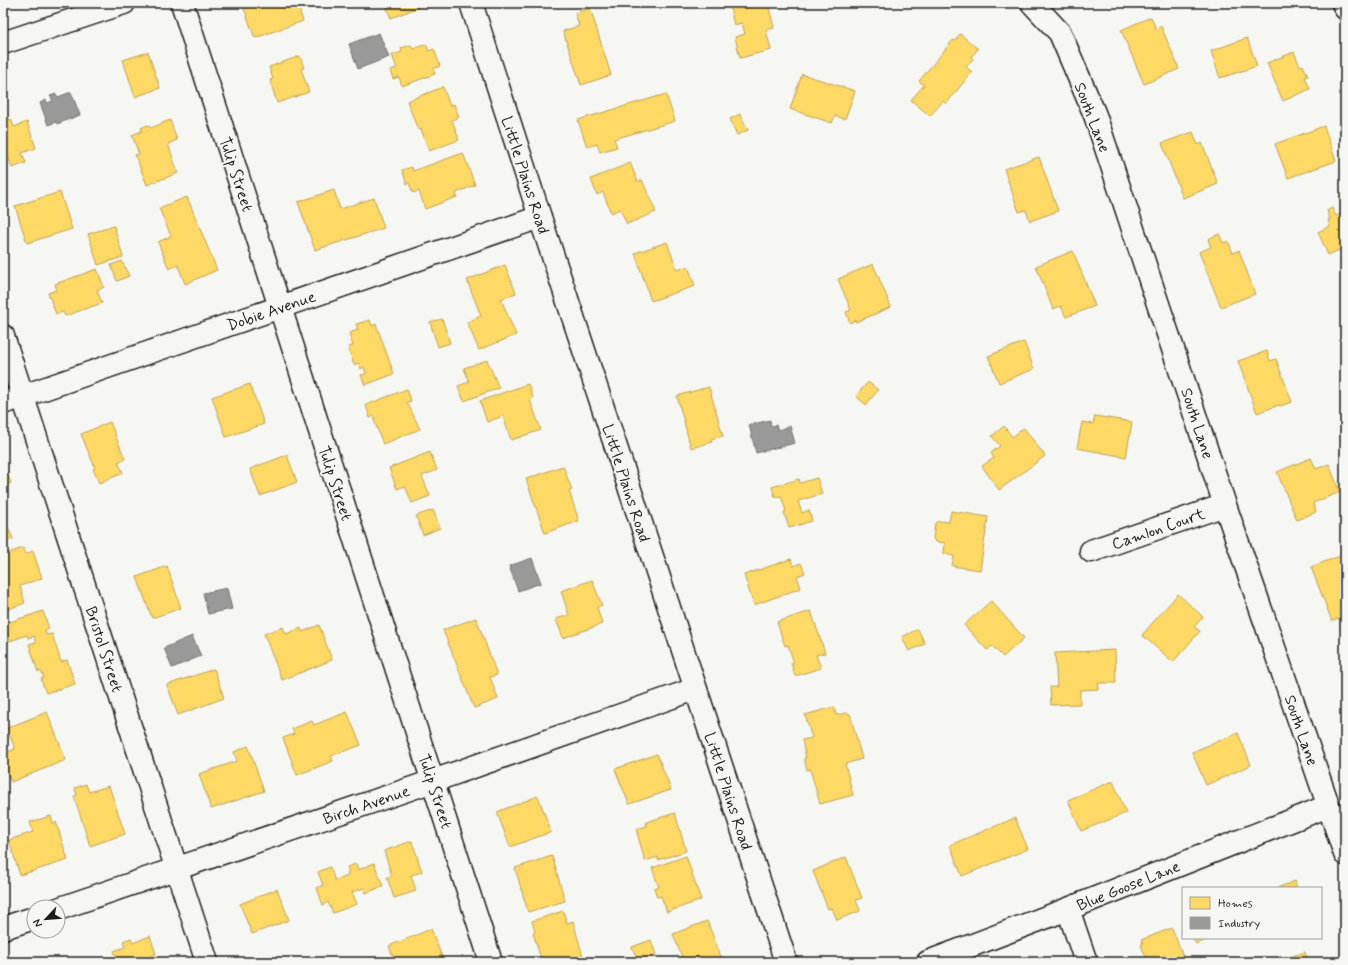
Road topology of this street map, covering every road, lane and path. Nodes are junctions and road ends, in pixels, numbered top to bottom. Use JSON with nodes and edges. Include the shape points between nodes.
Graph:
{"nodes":[{"id":1,"x":124,"y":3,"type":"edge"},
{"id":2,"x":182,"y":3,"type":"edge"},
{"id":3,"x":471,"y":3,"type":"edge"},
{"id":4,"x":1032,"y":3,"type":"edge"},
{"id":5,"x":1343,"y":3,"type":"edge"},
{"id":6,"x":1345,"y":8,"type":"edge"},
{"id":7,"x":3,"y":43,"type":"edge"},
{"id":8,"x":540,"y":217,"type":"junction"},
{"id":9,"x":280,"y":307,"type":"junction"},
{"id":10,"x":3,"y":336,"type":"edge"},
{"id":11,"x":12,"y":399,"type":"edge"},
{"id":12,"x":1225,"y":504,"type":"junction"},
{"id":13,"x":1091,"y":552,"type":"dead end"},
{"id":14,"x":695,"y":689,"type":"junction"},
{"id":15,"x":433,"y":781,"type":"junction"},
{"id":16,"x":1328,"y":806,"type":"junction"},
{"id":17,"x":1345,"y":854,"type":"edge"},
{"id":18,"x":177,"y":869,"type":"junction"},
{"id":19,"x":66,"y":907,"type":"edge"},
{"id":20,"x":1068,"y":909,"type":"junction"},
{"id":21,"x":26,"y":921,"type":"edge"},
{"id":22,"x":3,"y":928,"type":"edge"},
{"id":23,"x":207,"y":962,"type":"edge"},
{"id":24,"x":491,"y":962,"type":"edge"},
{"id":25,"x":786,"y":962,"type":"edge"},
{"id":26,"x":928,"y":962,"type":"edge"},
{"id":27,"x":1086,"y":962,"type":"edge"}],
"edges":[{"from":1,"to":7,"type":"street"},
{"from":2,"to":9,"type":"street","name":"Tulip Street"},
{"from":3,"to":8,"type":"street","name":"Little Plains Road"},
{"from":4,"to":12,"type":"street","name":"South Lane","via":[[1060,33],[1094,115]]},
{"from":5,"to":6,"type":"street"},
{"from":8,"to":9,"type":"street","name":"Dobie Avenue"},
{"from":8,"to":14,"type":"street","name":"Little Plains Road"},
{"from":9,"to":11,"type":"street","name":"Dobie Avenue"},
{"from":9,"to":15,"type":"street","name":"Tulip Street"},
{"from":10,"to":11,"type":"street","name":"Bristol Street"},
{"from":11,"to":18,"type":"street","name":"Bristol Street"},
{"from":12,"to":13,"type":"street","name":"Camlon Court"},
{"from":12,"to":16,"type":"street","name":"South Lane"},
{"from":14,"to":15,"type":"street","name":"Birch Avenue"},
{"from":14,"to":25,"type":"street","name":"Little Plains Road"},
{"from":15,"to":18,"type":"street","name":"Birch Avenue"},
{"from":15,"to":24,"type":"street","name":"Tulip Street"},
{"from":16,"to":17,"type":"street","name":"South Lane"},
{"from":16,"to":20,"type":"street","name":"Blue Goose Lane"},
{"from":18,"to":19,"type":"street","name":"Birch Avenue"},
{"from":18,"to":23,"type":"street","name":"Bristol Street"},
{"from":20,"to":26,"type":"street","name":"Blue Goose Lane"},
{"from":20,"to":27,"type":"street"},
{"from":21,"to":22,"type":"street"}]}
